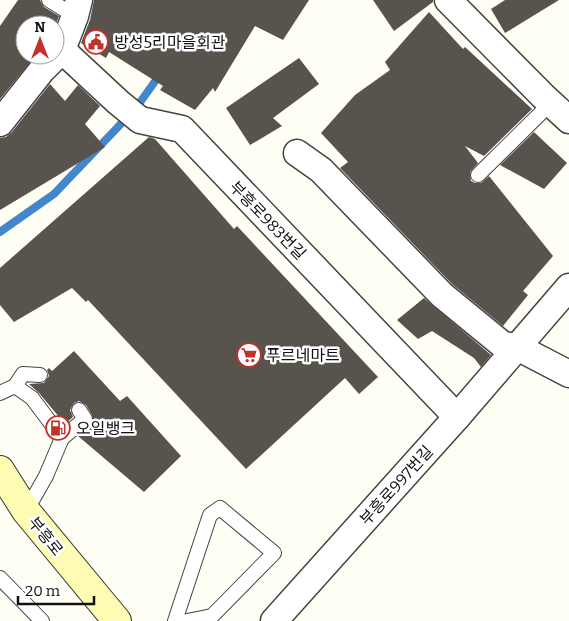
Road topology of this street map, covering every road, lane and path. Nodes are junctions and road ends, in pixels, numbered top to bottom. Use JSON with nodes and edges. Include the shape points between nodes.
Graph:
{"nodes":[{"id":1,"x":49,"y":0,"type":"edge"},
{"id":2,"x":448,"y":0,"type":"edge"},
{"id":3,"x":77,"y":8,"type":"edge"},
{"id":4,"x":65,"y":42,"type":"edge"},
{"id":5,"x":65,"y":53,"type":"edge"},
{"id":6,"x":47,"y":65,"type":"edge"},
{"id":7,"x":560,"y":111,"type":"edge"},
{"id":8,"x":0,"y":123,"type":"edge"},
{"id":9,"x":297,"y":153,"type":"dead end"},
{"id":10,"x":478,"y":175,"type":"dead end"},
{"id":11,"x":569,"y":287,"type":"edge"},
{"id":12,"x":517,"y":347,"type":"junction"},
{"id":13,"x":569,"y":374,"type":"edge"},
{"id":14,"x":40,"y":375,"type":"dead end"},
{"id":15,"x":15,"y":386,"type":"junction"},
{"id":16,"x":0,"y":393,"type":"edge"},
{"id":17,"x":79,"y":410,"type":"dead end"},
{"id":18,"x":457,"y":417,"type":"junction"},
{"id":19,"x":62,"y":438,"type":"junction"},
{"id":20,"x":0,"y":471,"type":"edge"},
{"id":21,"x":26,"y":511,"type":"junction"},
{"id":22,"x":0,"y":578,"type":"edge"},
{"id":23,"x":42,"y":621,"type":"edge"},
{"id":24,"x":117,"y":621,"type":"edge"},
{"id":25,"x":175,"y":621,"type":"edge"},
{"id":26,"x":187,"y":621,"type":"edge"},
{"id":27,"x":274,"y":621,"type":"edge"}],
"edges":[{"from":1,"to":3,"type":"lane"},
{"from":2,"to":7,"type":"street"},
{"from":3,"to":4,"type":"street"},
{"from":5,"to":18,"type":"street","name":"부흥로983번길","via":[[140,120],[182,129]]},
{"from":6,"to":8,"type":"street"},
{"from":7,"to":10,"type":"lane"},
{"from":9,"to":12,"type":"street","via":[[322,170],[442,294],[503,345]]},
{"from":11,"to":12,"type":"street","name":"부흥로997번길"},
{"from":12,"to":13,"type":"street"},
{"from":12,"to":18,"type":"street","name":"부흥로997번길"},
{"from":14,"to":15,"type":"lane","via":[[24,374]]},
{"from":15,"to":16,"type":"lane"},
{"from":15,"to":19,"type":"lane","via":[[32,398]]},
{"from":17,"to":19,"type":"lane","via":[[85,420]]},
{"from":18,"to":27,"type":"street","name":"부흥로997번길"},
{"from":19,"to":21,"type":"lane"},
{"from":20,"to":21,"type":"main road","name":"부흥로"},
{"from":21,"to":24,"type":"main road","name":"부흥로"},
{"from":22,"to":23,"type":"lane"},
{"from":25,"to":26,"type":"lane","via":[[210,515],[220,508],[274,553],[212,616]]}]}
